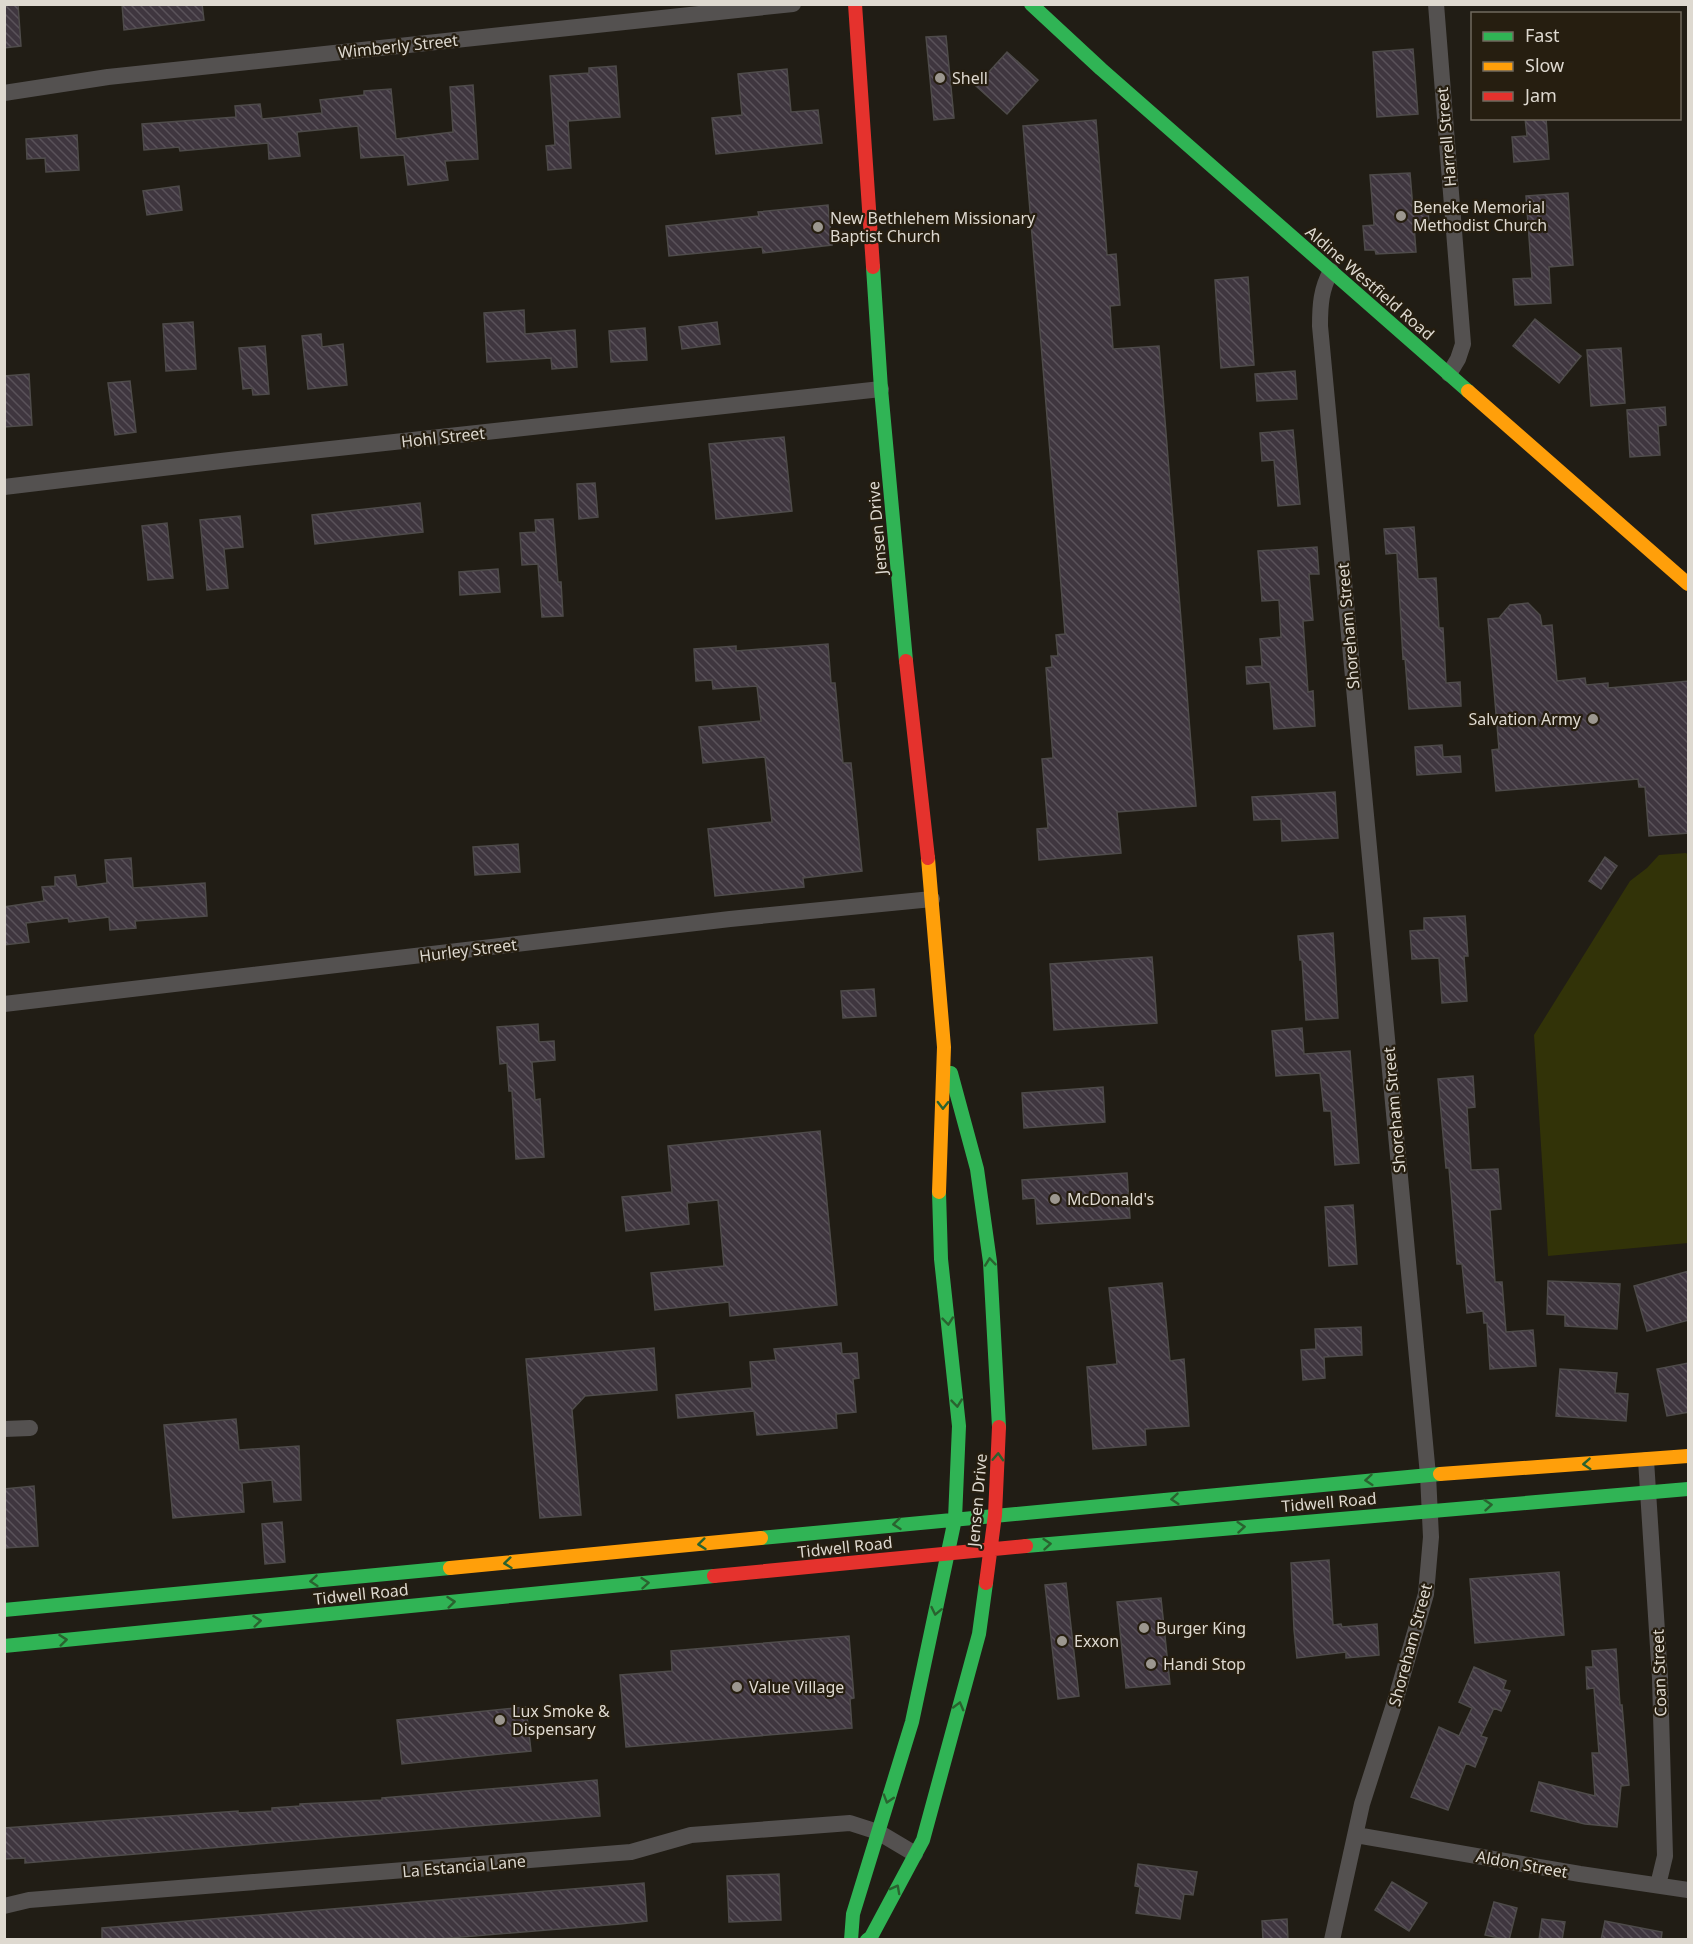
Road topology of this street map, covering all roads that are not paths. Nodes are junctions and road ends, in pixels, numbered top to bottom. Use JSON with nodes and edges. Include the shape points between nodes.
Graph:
{"nodes":[{"id":1,"x":793,"y":4,"type":"edge"},
{"id":2,"x":855,"y":4,"type":"edge"},
{"id":3,"x":1031,"y":4,"type":"edge"},
{"id":4,"x":1436,"y":4,"type":"edge"},
{"id":5,"x":4,"y":93,"type":"edge"},
{"id":6,"x":1331,"y":271,"type":"junction"},
{"id":7,"x":1449,"y":374,"type":"junction"},
{"id":8,"x":881,"y":390,"type":"junction"},
{"id":9,"x":4,"y":487,"type":"edge"},
{"id":10,"x":1689,"y":584,"type":"edge"},
{"id":11,"x":932,"y":899,"type":"junction"},
{"id":12,"x":4,"y":1004,"type":"edge"},
{"id":13,"x":944,"y":1047,"type":"junction"},
{"id":14,"x":30,"y":1428,"type":"dead end"},
{"id":15,"x":4,"y":1429,"type":"edge"},
{"id":16,"x":1689,"y":1456,"type":"edge"},
{"id":17,"x":1646,"y":1460,"type":"junction"},
{"id":18,"x":1428,"y":1475,"type":"junction"},
{"id":19,"x":1689,"y":1489,"type":"edge"},
{"id":20,"x":1647,"y":1493,"type":"junction"},
{"id":21,"x":1430,"y":1510,"type":"junction"},
{"id":22,"x":995,"y":1515,"type":"junction"},
{"id":23,"x":955,"y":1519,"type":"junction"},
{"id":24,"x":989,"y":1550,"type":"junction"},
{"id":25,"x":948,"y":1553,"type":"junction"},
{"id":26,"x":736,"y":1557,"type":"junction"},
{"id":27,"x":581,"y":1572,"type":"junction"},
{"id":28,"x":370,"y":1593,"type":"junction"},
{"id":29,"x":4,"y":1610,"type":"edge"},
{"id":30,"x":144,"y":1614,"type":"junction"},
{"id":31,"x":4,"y":1646,"type":"edge"},
{"id":32,"x":878,"y":1832,"type":"junction"},
{"id":33,"x":1356,"y":1835,"type":"junction"},
{"id":34,"x":915,"y":1854,"type":"junction"},
{"id":35,"x":1658,"y":1885,"type":"junction"},
{"id":36,"x":1689,"y":1890,"type":"edge"},
{"id":37,"x":4,"y":1906,"type":"edge"},
{"id":38,"x":851,"y":1940,"type":"edge"},
{"id":39,"x":867,"y":1940,"type":"edge"},
{"id":40,"x":1332,"y":1940,"type":"edge"}],
"edges":[{"from":1,"to":5,"type":"street","name":"Wimberly Street","via":[[119,75]]},
{"from":2,"to":8,"type":"main road","name":"Jensen Drive"},
{"from":3,"to":6,"type":"main road","name":"Aldine Westfield Road"},
{"from":4,"to":7,"type":"street","name":"Harrell Street","via":[[1463,344]]},
{"from":6,"to":7,"type":"main road","name":"Aldine Westfield Road"},
{"from":6,"to":18,"type":"street","name":"Shoreham Street","via":[[1321,298],[1320,326]]},
{"from":7,"to":10,"type":"main road","name":"Aldine Westfield Road"},
{"from":8,"to":9,"type":"street","name":"Hohl Street"},
{"from":8,"to":11,"type":"main road","name":"Jensen Drive"},
{"from":11,"to":12,"type":"street","name":"Hurley Street"},
{"from":11,"to":13,"type":"main road","name":"Jensen Drive"},
{"from":22,"to":13,"type":"main road","name":"Jensen Drive","one_way":true,"via":[[999,1417],[990,1262],[977,1169]]},
{"from":13,"to":23,"type":"main road","name":"Jensen Drive","one_way":true,"via":[[939,1197],[941,1259],[959,1426]]},
{"from":14,"to":15,"type":"street"},
{"from":16,"to":17,"type":"main road","name":"Tidwell Road"},
{"from":17,"to":18,"type":"main road","name":"Tidwell Road","one_way":true},
{"from":17,"to":20,"type":"street","name":"Coan Street"},
{"from":18,"to":21,"type":"street","name":"Shoreham Street"},
{"from":18,"to":22,"type":"main road","name":"Tidwell Road","one_way":true},
{"from":19,"to":20,"type":"main road","name":"Tidwell Road"},
{"from":21,"to":20,"type":"main road","name":"Tidwell Road","one_way":true},
{"from":20,"to":35,"type":"street","name":"Coan Street","via":[[1660,1678],[1665,1856]]},
{"from":24,"to":21,"type":"main road","name":"Tidwell Road","one_way":true},
{"from":21,"to":33,"type":"street","name":"Shoreham Street","via":[[1426,1594]]},
{"from":22,"to":23,"type":"main road","name":"Tidwell Road"},
{"from":22,"to":24,"type":"main road","name":"Jensen Drive"},
{"from":23,"to":25,"type":"main road","name":"Jensen Drive"},
{"from":23,"to":26,"type":"main road","name":"Tidwell Road","one_way":true},
{"from":24,"to":25,"type":"main road","name":"Tidwell Road"},
{"from":34,"to":24,"type":"main road","name":"Jensen Drive","one_way":true,"via":[[979,1634]]},
{"from":25,"to":26,"type":"main road","name":"Tidwell Road"},
{"from":25,"to":32,"type":"main road","name":"Jensen Drive","one_way":true,"via":[[912,1722]]},
{"from":26,"to":27,"type":"main road","name":"Tidwell Road","one_way":true},
{"from":27,"to":26,"type":"main road","name":"Tidwell Road","one_way":true},
{"from":27,"to":28,"type":"main road","name":"Tidwell Road","one_way":true},
{"from":28,"to":27,"type":"main road","name":"Tidwell Road","one_way":true},
{"from":28,"to":30,"type":"main road","name":"Tidwell Road","one_way":true},
{"from":30,"to":28,"type":"main road","name":"Tidwell Road","one_way":true},
{"from":29,"to":30,"type":"main road","name":"Tidwell Road"},
{"from":31,"to":30,"type":"main road","name":"Tidwell Road","one_way":true},
{"from":32,"to":34,"type":"street","name":"La Estancia Lane"},
{"from":32,"to":37,"type":"street","name":"La Estancia Lane","via":[[850,1823],[691,1835],[631,1852],[41,1899]]},
{"from":32,"to":38,"type":"main road","name":"Jensen Drive","via":[[853,1914]]},
{"from":33,"to":35,"type":"street","name":"Aldon Street"},
{"from":33,"to":40,"type":"street","name":"Shoreham Street"},
{"from":39,"to":34,"type":"main road","name":"Jensen Drive","one_way":true},
{"from":35,"to":36,"type":"street","name":"Aldon Street"}]}
